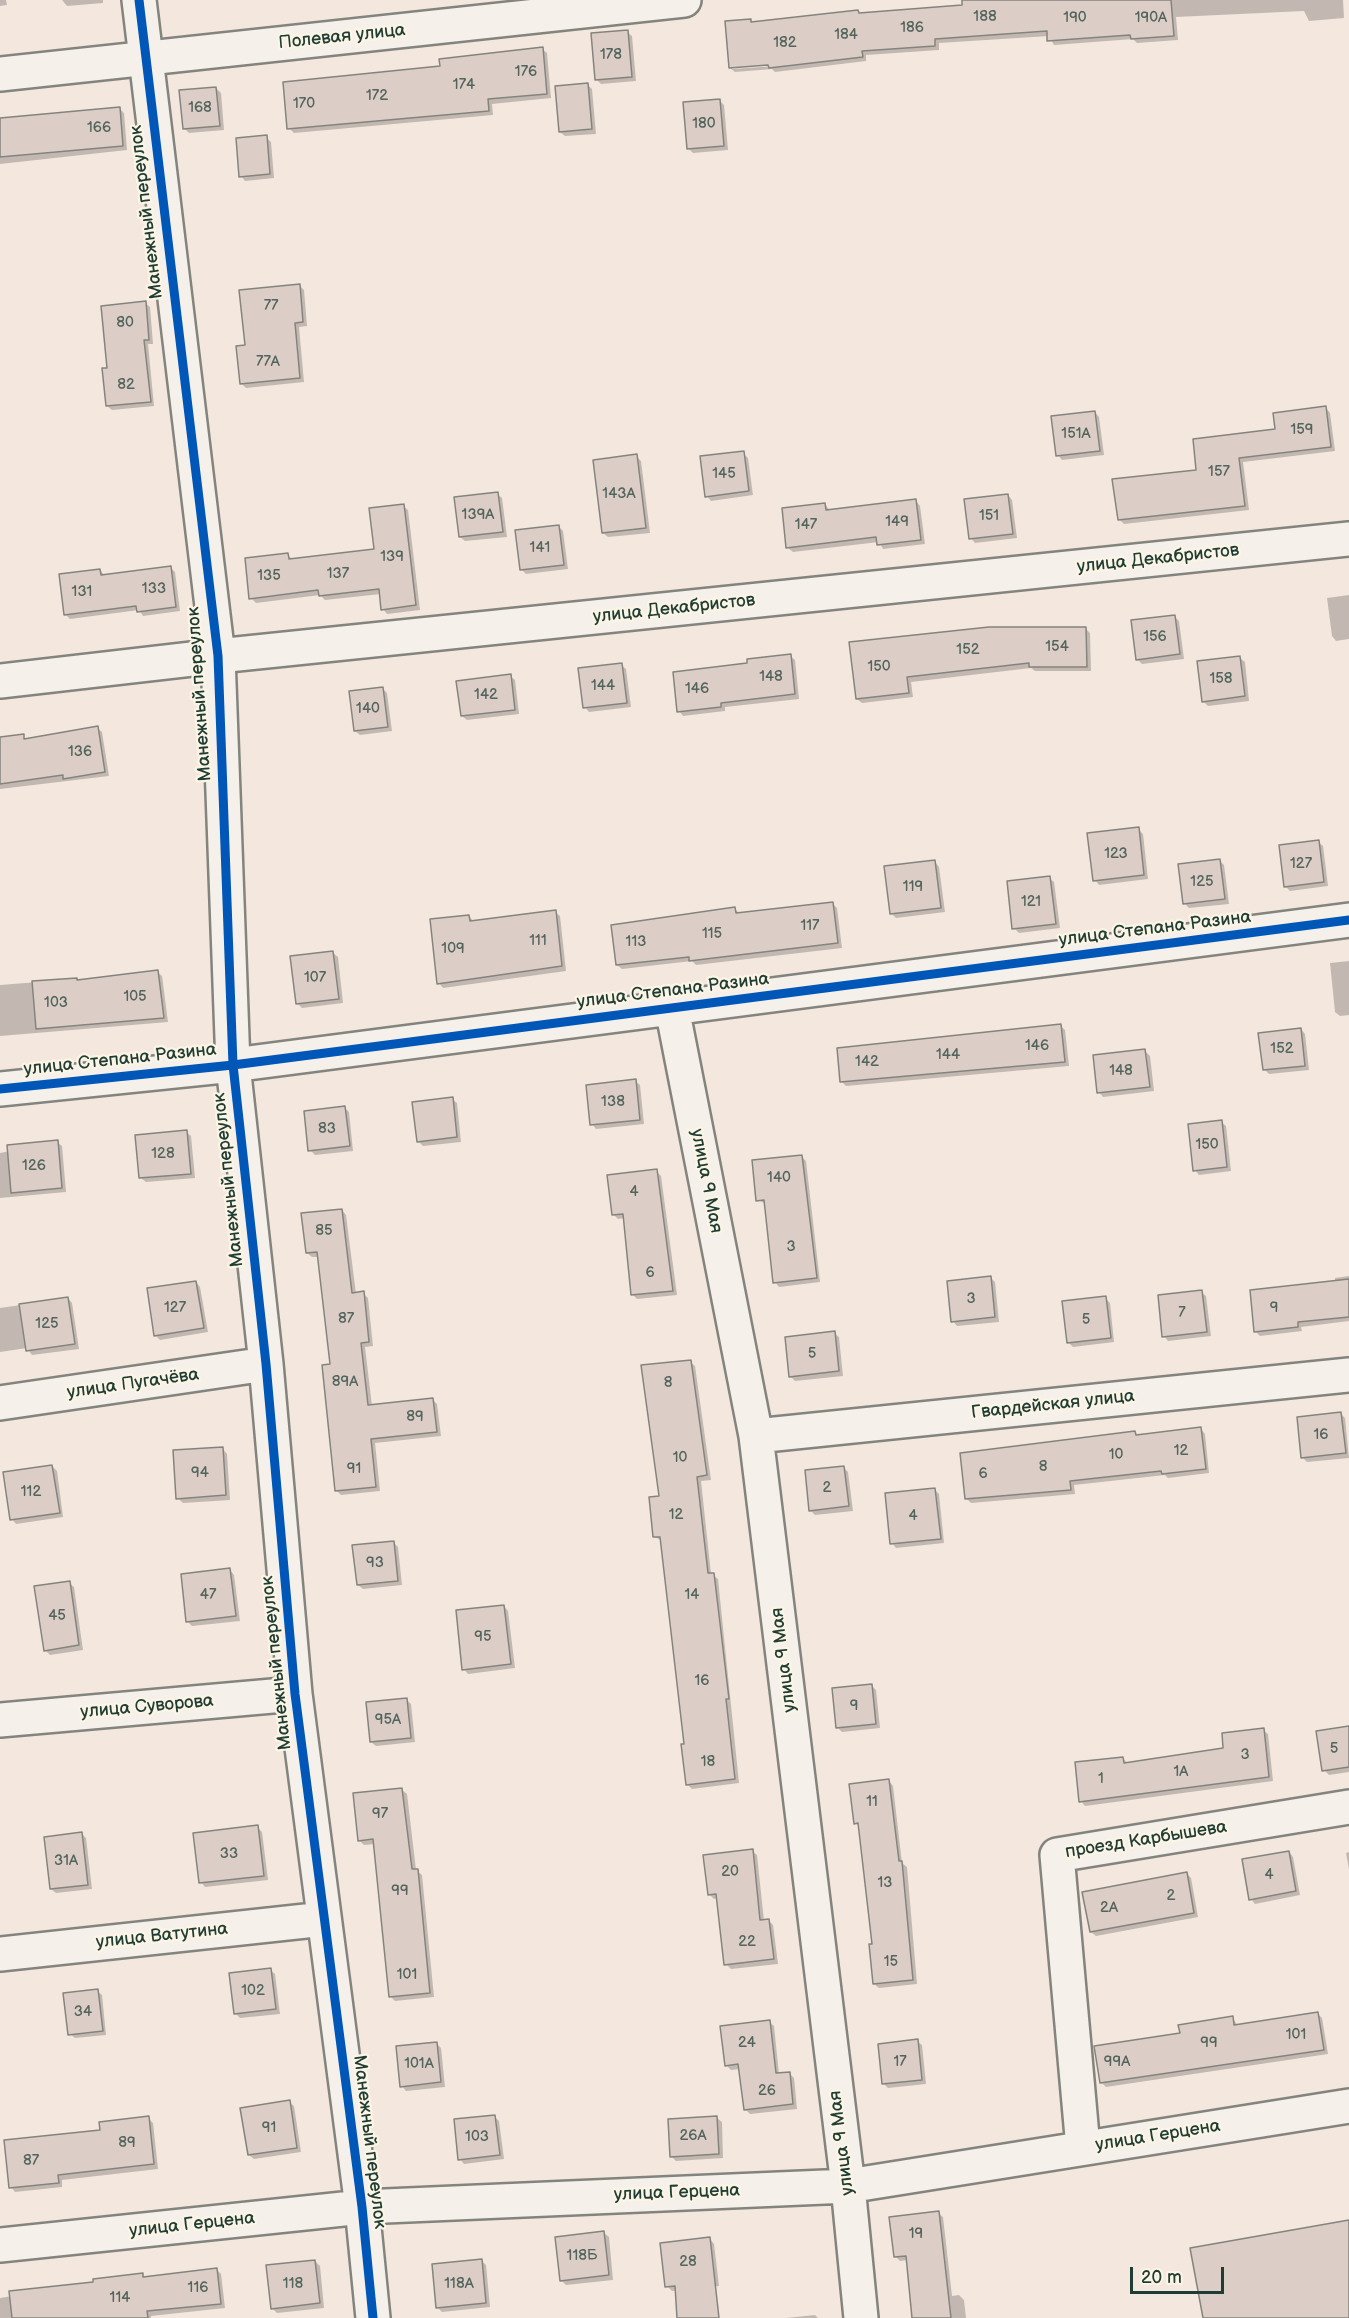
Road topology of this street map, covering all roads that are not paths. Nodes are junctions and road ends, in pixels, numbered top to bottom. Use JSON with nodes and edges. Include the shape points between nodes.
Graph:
{"nodes":[{"id":1,"x":139,"y":0,"type":"edge"},
{"id":2,"x":684,"y":0,"type":"edge"},
{"id":3,"x":145,"y":58,"type":"junction"},
{"id":4,"x":0,"y":74,"type":"edge"},
{"id":5,"x":1349,"y":539,"type":"edge"},
{"id":6,"x":218,"y":656,"type":"junction"},
{"id":7,"x":0,"y":681,"type":"edge"},
{"id":8,"x":1349,"y":920,"type":"edge"},
{"id":9,"x":672,"y":1008,"type":"junction"},
{"id":10,"x":233,"y":1065,"type":"junction"},
{"id":11,"x":0,"y":1089,"type":"edge"},
{"id":12,"x":266,"y":1364,"type":"junction"},
{"id":13,"x":1349,"y":1375,"type":"edge"},
{"id":14,"x":0,"y":1403,"type":"edge"},
{"id":15,"x":756,"y":1436,"type":"junction"},
{"id":16,"x":295,"y":1694,"type":"junction"},
{"id":17,"x":0,"y":1720,"type":"edge"},
{"id":18,"x":1349,"y":1807,"type":"edge"},
{"id":19,"x":324,"y":1919,"type":"junction"},
{"id":20,"x":0,"y":1954,"type":"edge"},
{"id":21,"x":1349,"y":2106,"type":"edge"},
{"id":22,"x":1083,"y":2148,"type":"junction"},
{"id":23,"x":848,"y":2186,"type":"junction"},
{"id":24,"x":362,"y":2207,"type":"junction"},
{"id":25,"x":0,"y":2245,"type":"edge"},
{"id":26,"x":373,"y":2318,"type":"edge"},
{"id":27,"x":861,"y":2318,"type":"edge"}],
"edges":[{"from":1,"to":3,"type":"street","name":"Манежный переулок"},
{"from":2,"to":3,"type":"street","name":"Полевая улица"},
{"from":3,"to":4,"type":"street","name":"Полевая улица"},
{"from":3,"to":6,"type":"street","name":"Манежный переулок"},
{"from":5,"to":6,"type":"street","name":"улица Декабристов"},
{"from":6,"to":7,"type":"street","name":"улица Декабристов"},
{"from":6,"to":10,"type":"street","name":"Манежный переулок"},
{"from":8,"to":9,"type":"street","name":"улица Степана Разина"},
{"from":9,"to":10,"type":"street","name":"улица Степана Разина"},
{"from":9,"to":15,"type":"street","name":"улица 9 Мая"},
{"from":10,"to":11,"type":"street","name":"улица Степана Разина"},
{"from":10,"to":12,"type":"street","name":"Манежный переулок"},
{"from":12,"to":14,"type":"street","name":"улица Пугачёва"},
{"from":12,"to":16,"type":"street","name":"Манежный переулок"},
{"from":13,"to":15,"type":"street","name":"Гвардейская улица"},
{"from":15,"to":23,"type":"street","name":"улица 9 Мая"},
{"from":16,"to":17,"type":"street","name":"улица Суворова"},
{"from":16,"to":19,"type":"street","name":"Манежный переулок"},
{"from":18,"to":22,"type":"street","name":"проезд Карбышева","via":[[1057,1855]]},
{"from":19,"to":20,"type":"street","name":"улица Ватутина"},
{"from":19,"to":24,"type":"street","name":"Манежный переулок"},
{"from":21,"to":22,"type":"street","name":"улица Герцена"},
{"from":22,"to":23,"type":"street","name":"улица Герцена"},
{"from":23,"to":24,"type":"street","name":"улица Герцена"},
{"from":23,"to":27,"type":"street","name":"улица 9 Мая"},
{"from":24,"to":25,"type":"street","name":"улица Герцена"},
{"from":24,"to":26,"type":"street","name":"Манежный переулок"}]}
